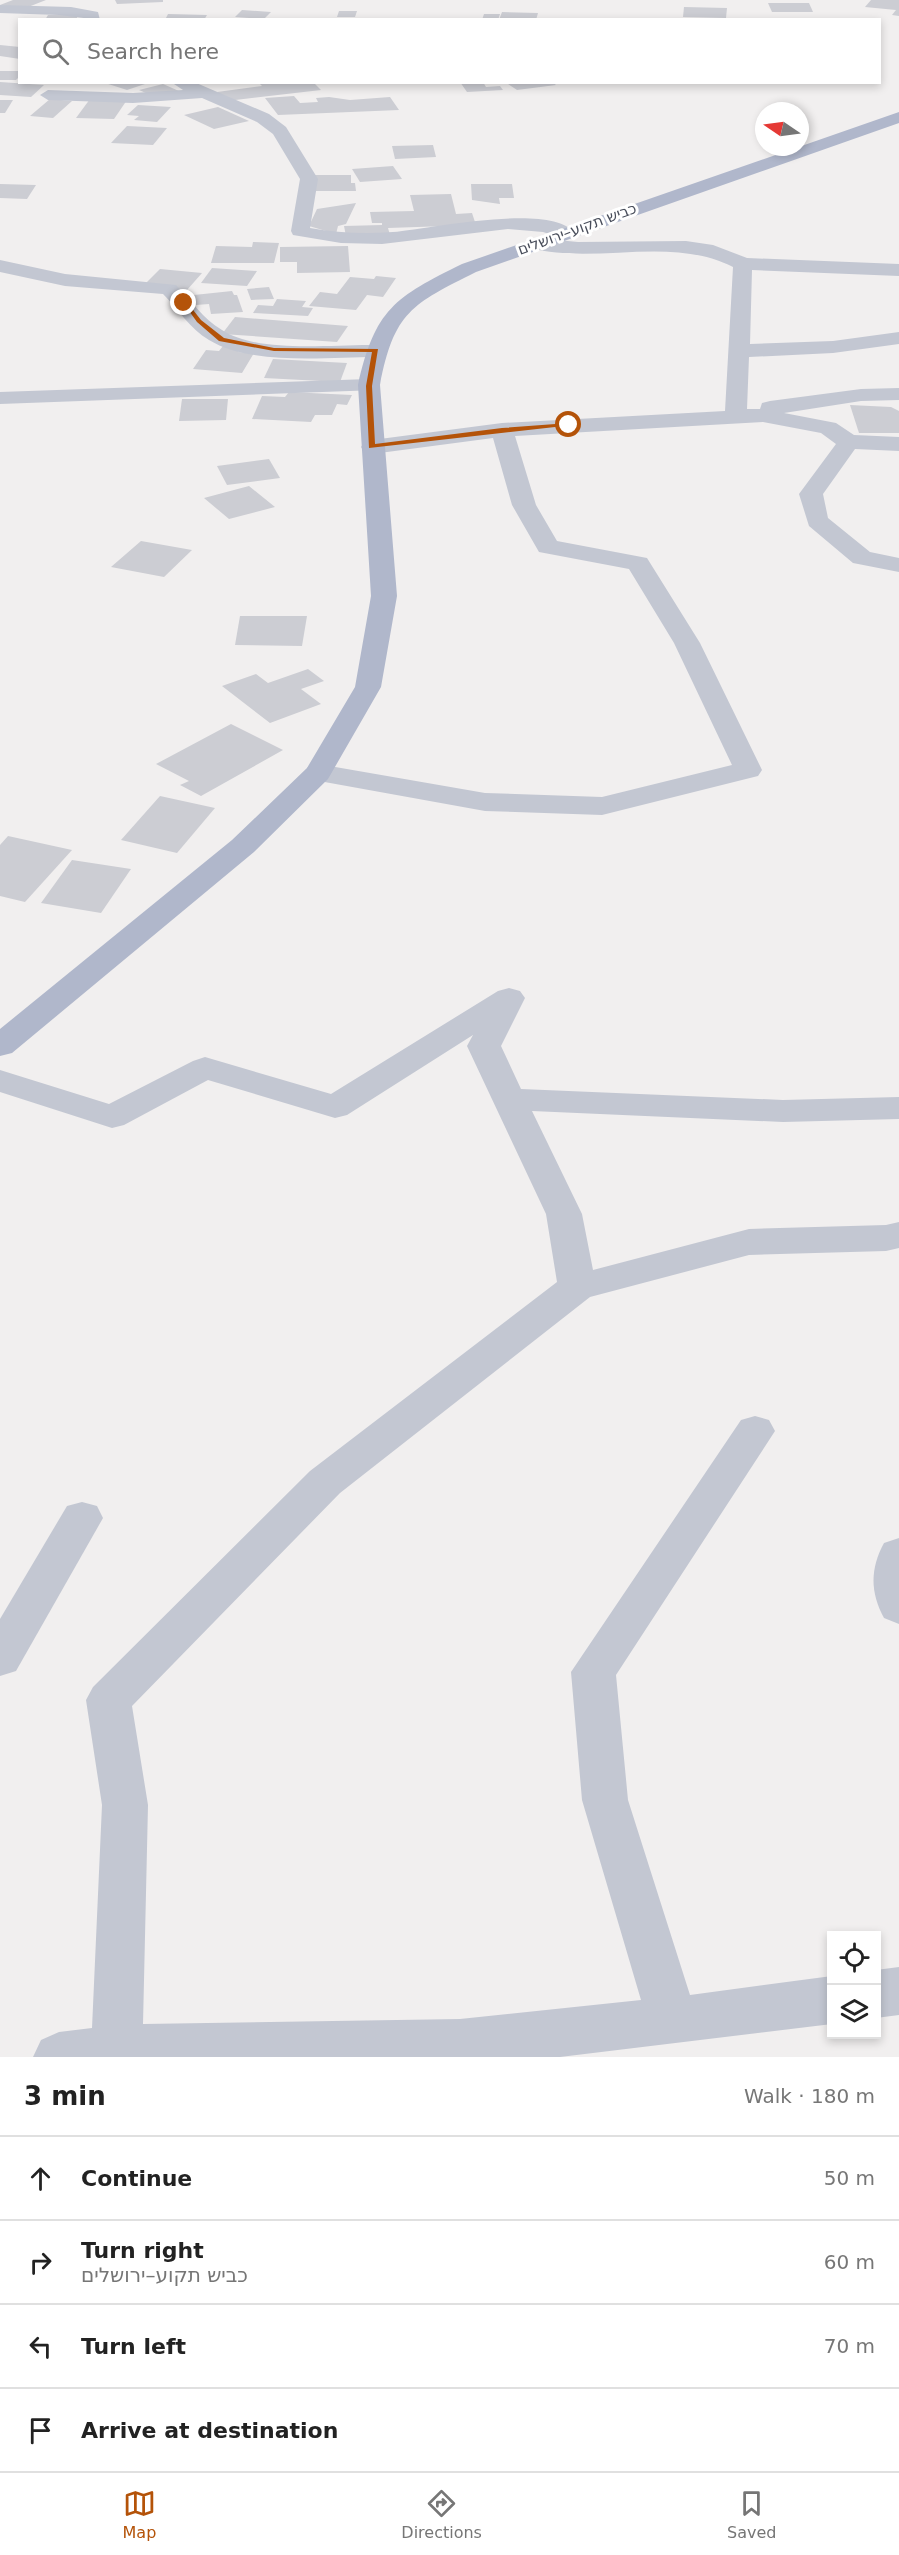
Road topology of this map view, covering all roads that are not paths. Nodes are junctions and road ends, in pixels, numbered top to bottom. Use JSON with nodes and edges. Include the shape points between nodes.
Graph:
{"nodes":[{"id":1,"x":0,"y":9,"type":"edge"},
{"id":2,"x":93,"y":18,"type":"edge"},
{"id":3,"x":183,"y":84,"type":"edge"},
{"id":4,"x":203,"y":93,"type":"junction"},
{"id":5,"x":48,"y":95,"type":"dead end"},
{"id":6,"x":899,"y":117,"type":"edge"},
{"id":7,"x":565,"y":233,"type":"junction"},
{"id":8,"x":536,"y":244,"type":"junction"},
{"id":9,"x":743,"y":264,"type":"junction"},
{"id":10,"x":0,"y":266,"type":"edge"},
{"id":11,"x":899,"y":270,"type":"edge"},
{"id":12,"x":899,"y":338,"type":"edge"},
{"id":13,"x":376,"y":351,"type":"junction"},
{"id":14,"x":741,"y":351,"type":"junction"},
{"id":15,"x":369,"y":386,"type":"junction"},
{"id":16,"x":899,"y":394,"type":"edge"},
{"id":17,"x":0,"y":398,"type":"edge"},
{"id":18,"x":763,"y":415,"type":"junction"},
{"id":19,"x":736,"y":417,"type":"junction"},
{"id":20,"x":502,"y":430,"type":"junction"},
{"id":21,"x":849,"y":442,"type":"junction"},
{"id":22,"x":899,"y":444,"type":"edge"},
{"id":23,"x":372,"y":447,"type":"junction"},
{"id":24,"x":895,"y":575,"type":"edge"},
{"id":25,"x":318,"y":773,"type":"junction"},
{"id":26,"x":0,"y":1046,"type":"edge"},
{"id":27,"x":0,"y":1081,"type":"edge"},
{"id":28,"x":509,"y":1099,"type":"junction"},
{"id":29,"x":899,"y":1108,"type":"edge"},
{"id":30,"x":899,"y":1235,"type":"edge"},
{"id":31,"x":577,"y":1287,"type":"junction"},
{"id":32,"x":755,"y":1431,"type":"dead end"},
{"id":33,"x":82,"y":1518,"type":"dead end"},
{"id":34,"x":899,"y":1555,"type":"edge"},
{"id":35,"x":899,"y":1606,"type":"edge"},
{"id":36,"x":0,"y":1658,"type":"edge"},
{"id":37,"x":899,"y":1991,"type":"edge"},
{"id":38,"x":881,"y":1993,"type":"edge"},
{"id":39,"x":827,"y":2001,"type":"edge"},
{"id":40,"x":673,"y":2021,"type":"junction"},
{"id":41,"x":117,"y":2049,"type":"junction"},
{"id":42,"x":59,"y":2057,"type":"edge"}],
"edges":[{"from":1,"to":2,"type":"street","via":[[78,11]]},
{"from":3,"to":4,"type":"street"},
{"from":4,"to":5,"type":"street","via":[[133,98]]},
{"from":4,"to":7,"type":"street","via":[[263,118],[280,131],[294,150],[309,178],[300,231],[354,239],[527,223]]},
{"from":6,"to":7,"type":"main road","name":"כביש תקוע–ירושלים"},
{"from":7,"to":8,"type":"main road","name":"כביש תקוע–ירושלים"},
{"from":8,"to":9,"type":"street","via":[[706,249],[727,254]]},
{"from":8,"to":13,"type":"main road","name":"כביש תקוע–ירושלים","via":[[469,268],[429,288],[386,327]]},
{"from":9,"to":11,"type":"street"},
{"from":9,"to":14,"type":"street"},
{"from":10,"to":13,"type":"street","via":[[65,280],[169,289],[222,339],[274,350]]},
{"from":12,"to":14,"type":"street","via":[[832,347]]},
{"from":13,"to":15,"type":"main road","name":"כביש תקוע–ירושלים"},
{"from":14,"to":19,"type":"street"},
{"from":15,"to":17,"type":"street"},
{"from":15,"to":23,"type":"main road","name":"כביש תקוע–ירושלים"},
{"from":16,"to":18,"type":"street","via":[[771,407]]},
{"from":18,"to":19,"type":"street"},
{"from":18,"to":21,"type":"street","via":[[828,428]]},
{"from":19,"to":20,"type":"street"},
{"from":20,"to":23,"type":"street"},
{"from":20,"to":25,"type":"street","via":[[524,505],[548,547],[638,563],[687,643],[748,770],[602,806],[485,802]]},
{"from":21,"to":22,"type":"street"},
{"from":21,"to":24,"type":"street","via":[[811,494],[817,521],[862,558]]},
{"from":23,"to":25,"type":"main road","name":"כביש תקוע–ירושלים","via":[[384,596],[368,687]]},
{"from":25,"to":26,"type":"main road","name":"כביש תקוע–ירושלים","via":[[243,846]]},
{"from":27,"to":28,"type":"street","via":[[112,1117],[205,1068],[335,1107],[509,998],[484,1046]]},
{"from":28,"to":29,"type":"street","via":[[783,1111]]},
{"from":28,"to":31,"type":"street","via":[[564,1214]]},
{"from":30,"to":31,"type":"street","via":[[749,1242]]},
{"from":31,"to":41,"type":"street","via":[[325,1482],[110,1700],[125,1805]]},
{"from":32,"to":40,"type":"street","via":[[593,1672],[605,1800]]},
{"from":33,"to":36,"type":"street"},
{"from":34,"to":35,"type":"street","via":[[893,1588]]},
{"from":37,"to":38,"type":"street"},
{"from":39,"to":40,"type":"street"},
{"from":40,"to":41,"type":"street","via":[[460,2043]]},
{"from":41,"to":42,"type":"street"}]}
